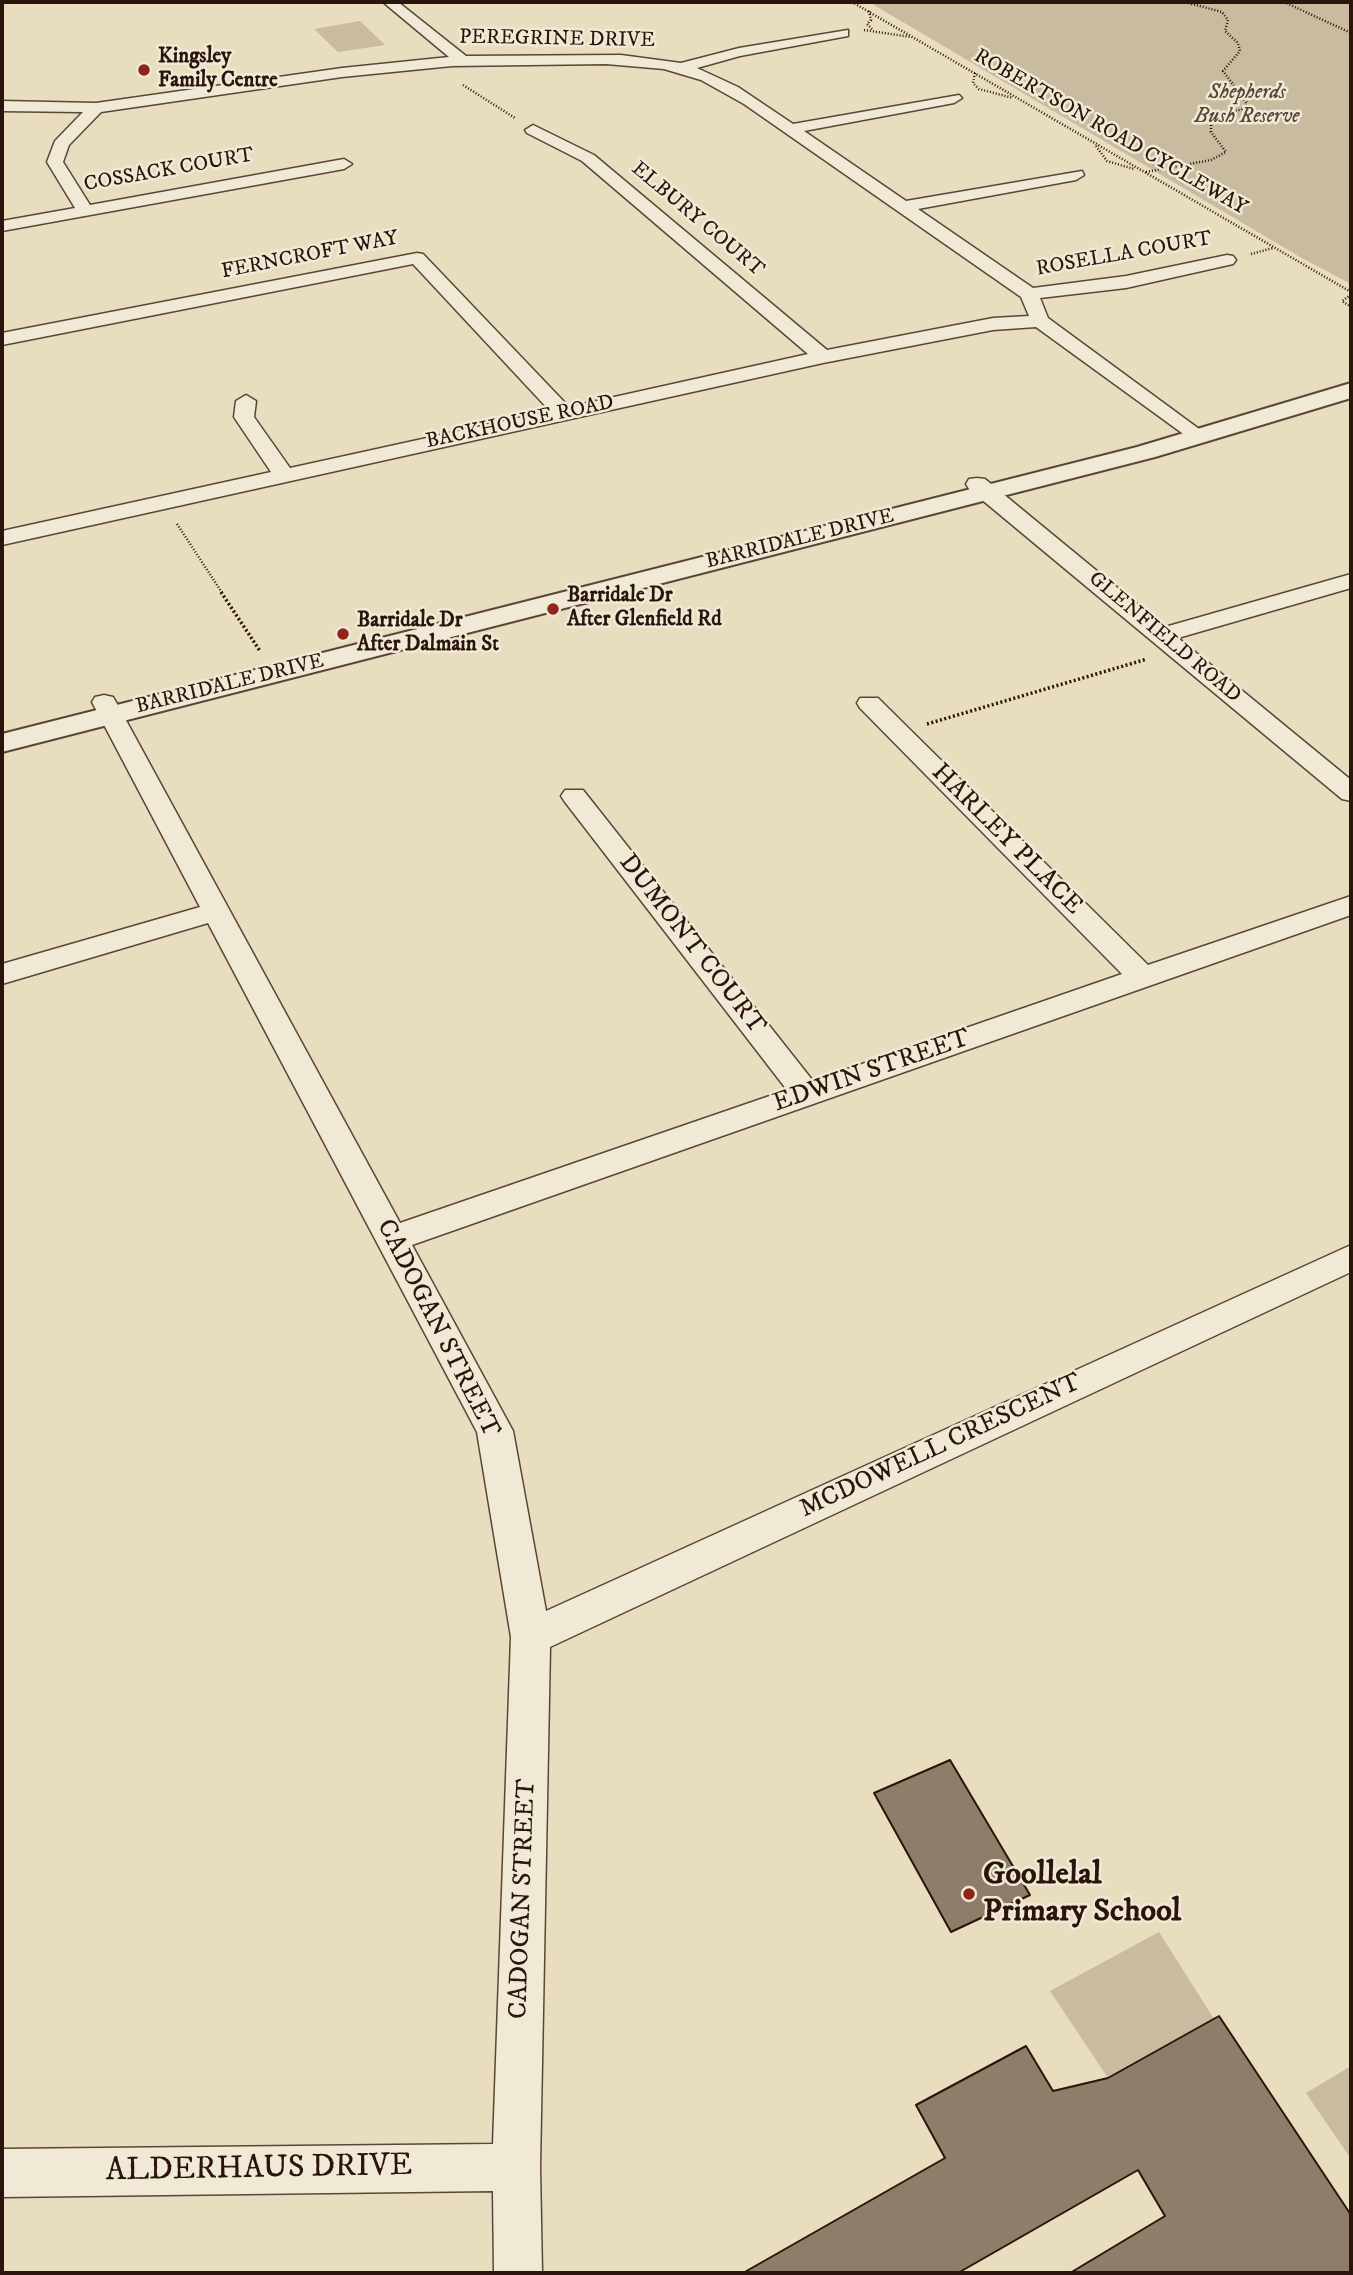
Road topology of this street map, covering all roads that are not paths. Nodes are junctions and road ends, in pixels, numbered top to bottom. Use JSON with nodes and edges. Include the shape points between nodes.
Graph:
{"nodes":[{"id":1,"x":390,"y":2,"type":"edge"},
{"id":2,"x":843,"y":33,"type":"dead end"},
{"id":3,"x":460,"y":59,"type":"junction"},
{"id":4,"x":680,"y":68,"type":"junction"},
{"id":5,"x":954,"y":98,"type":"dead end"},
{"id":6,"x":2,"y":106,"type":"edge"},
{"id":7,"x":96,"y":108,"type":"junction"},
{"id":8,"x":790,"y":129,"type":"junction"},
{"id":9,"x":533,"y":130,"type":"road end"},
{"id":10,"x":344,"y":164,"type":"dead end"},
{"id":11,"x":1076,"y":175,"type":"dead end"},
{"id":12,"x":901,"y":207,"type":"junction"},
{"id":13,"x":84,"y":209,"type":"junction"},
{"id":14,"x":2,"y":226,"type":"edge"},
{"id":15,"x":1227,"y":260,"type":"dead end"},
{"id":16,"x":1029,"y":294,"type":"junction"},
{"id":17,"x":1040,"y":321,"type":"junction"},
{"id":18,"x":2,"y":339,"type":"edge"},
{"id":19,"x":823,"y":356,"type":"junction"},
{"id":20,"x":1351,"y":377,"type":"edge"},
{"id":21,"x":1351,"y":390,"type":"edge"},
{"id":22,"x":246,"y":401,"type":"dead end"},
{"id":23,"x":563,"y":413,"type":"junction"},
{"id":24,"x":1194,"y":433,"type":"junction"},
{"id":25,"x":284,"y":475,"type":"junction"},
{"id":26,"x":983,"y":488,"type":"junction"},
{"id":27,"x":2,"y":538,"type":"edge"},
{"id":28,"x":1351,"y":581,"type":"edge"},
{"id":29,"x":1170,"y":643,"type":"junction"},
{"id":30,"x":869,"y":703,"type":"dead end"},
{"id":31,"x":108,"y":708,"type":"junction"},
{"id":32,"x":2,"y":728,"type":"edge"},
{"id":33,"x":2,"y":743,"type":"edge"},
{"id":34,"x":1351,"y":793,"type":"edge"},
{"id":35,"x":574,"y":796,"type":"dead end"},
{"id":36,"x":1351,"y":905,"type":"edge"},
{"id":37,"x":216,"y":911,"type":"junction"},
{"id":38,"x":2,"y":974,"type":"edge"},
{"id":39,"x":1142,"y":978,"type":"junction"},
{"id":40,"x":807,"y":1094,"type":"junction"},
{"id":41,"x":392,"y":1239,"type":"junction"},
{"id":42,"x":1351,"y":1258,"type":"edge"},
{"id":43,"x":531,"y":1637,"type":"junction"},
{"id":44,"x":516,"y":2167,"type":"junction"},
{"id":45,"x":2,"y":2173,"type":"edge"},
{"id":46,"x":518,"y":2273,"type":"edge"}],
"edges":[{"from":1,"to":3,"type":"street"},
{"from":2,"to":4,"type":"street"},
{"from":3,"to":4,"type":"street","name":"PEREGRINE DRIVE","via":[[632,60]]},
{"from":3,"to":7,"type":"street","name":"PEREGRINE DRIVE"},
{"from":4,"to":8,"type":"street","name":"PEREGRINE DRIVE","via":[[708,77]]},
{"from":5,"to":8,"type":"street"},
{"from":6,"to":7,"type":"street","name":"PEREGRINE DRIVE"},
{"from":7,"to":13,"type":"street","via":[[61,144],[55,162]]},
{"from":8,"to":12,"type":"street","name":"PEREGRINE DRIVE"},
{"from":9,"to":19,"type":"street","name":"ELBURY COURT","via":[[588,158]]},
{"from":10,"to":13,"type":"street","name":"COSSACK COURT"},
{"from":11,"to":12,"type":"street"},
{"from":12,"to":16,"type":"street","name":"PEREGRINE DRIVE"},
{"from":13,"to":14,"type":"street","name":"COSSACK COURT"},
{"from":15,"to":16,"type":"street","name":"ROSELLA COURT","via":[[1126,282]]},
{"from":16,"to":17,"type":"street"},
{"from":17,"to":19,"type":"street","name":"BACKHOUSE ROAD","via":[[993,324]]},
{"from":17,"to":24,"type":"street"},
{"from":18,"to":23,"type":"street","name":"FERNCROFT WAY","via":[[417,258]]},
{"from":19,"to":23,"type":"street","name":"BACKHOUSE ROAD"},
{"from":20,"to":24,"type":"street","name":"BARRIDALE DRIVE"},
{"from":21,"to":24,"type":"street","name":"BARRIDALE DRIVE"},
{"from":22,"to":25,"type":"street","via":[[244,417]]},
{"from":23,"to":25,"type":"street","name":"BACKHOUSE ROAD"},
{"from":24,"to":26,"type":"street","name":"BARRIDALE DRIVE"},
{"from":25,"to":27,"type":"street","name":"BACKHOUSE ROAD"},
{"from":26,"to":29,"type":"street","name":"GLENFIELD ROAD"},
{"from":26,"to":31,"type":"street","name":"BARRIDALE DRIVE"},
{"from":26,"to":31,"type":"street","name":"BARRIDALE DRIVE","via":[[266,661]]},
{"from":28,"to":29,"type":"street"},
{"from":29,"to":34,"type":"street","name":"GLENFIELD ROAD"},
{"from":30,"to":39,"type":"street","name":"HARLEY PLACE"},
{"from":31,"to":32,"type":"street","name":"BARRIDALE DRIVE"},
{"from":31,"to":33,"type":"street","name":"BARRIDALE DRIVE"},
{"from":31,"to":37,"type":"street","name":"CADOGAN STREET"},
{"from":35,"to":40,"type":"street","name":"DUMONT COURT"},
{"from":36,"to":39,"type":"street","name":"EDWIN STREET"},
{"from":37,"to":38,"type":"street"},
{"from":37,"to":41,"type":"street","name":"CADOGAN STREET"},
{"from":39,"to":40,"type":"street","name":"EDWIN STREET"},
{"from":40,"to":41,"type":"street","name":"EDWIN STREET"},
{"from":41,"to":43,"type":"street","name":"CADOGAN STREET","via":[[495,1431]]},
{"from":42,"to":43,"type":"street","name":"MCDOWELL CRESCENT"},
{"from":43,"to":44,"type":"street","name":"CADOGAN STREET"},
{"from":44,"to":45,"type":"street","name":"ALDERHAUS DRIVE"},
{"from":44,"to":46,"type":"street","name":"CADOGAN STREET"}]}
